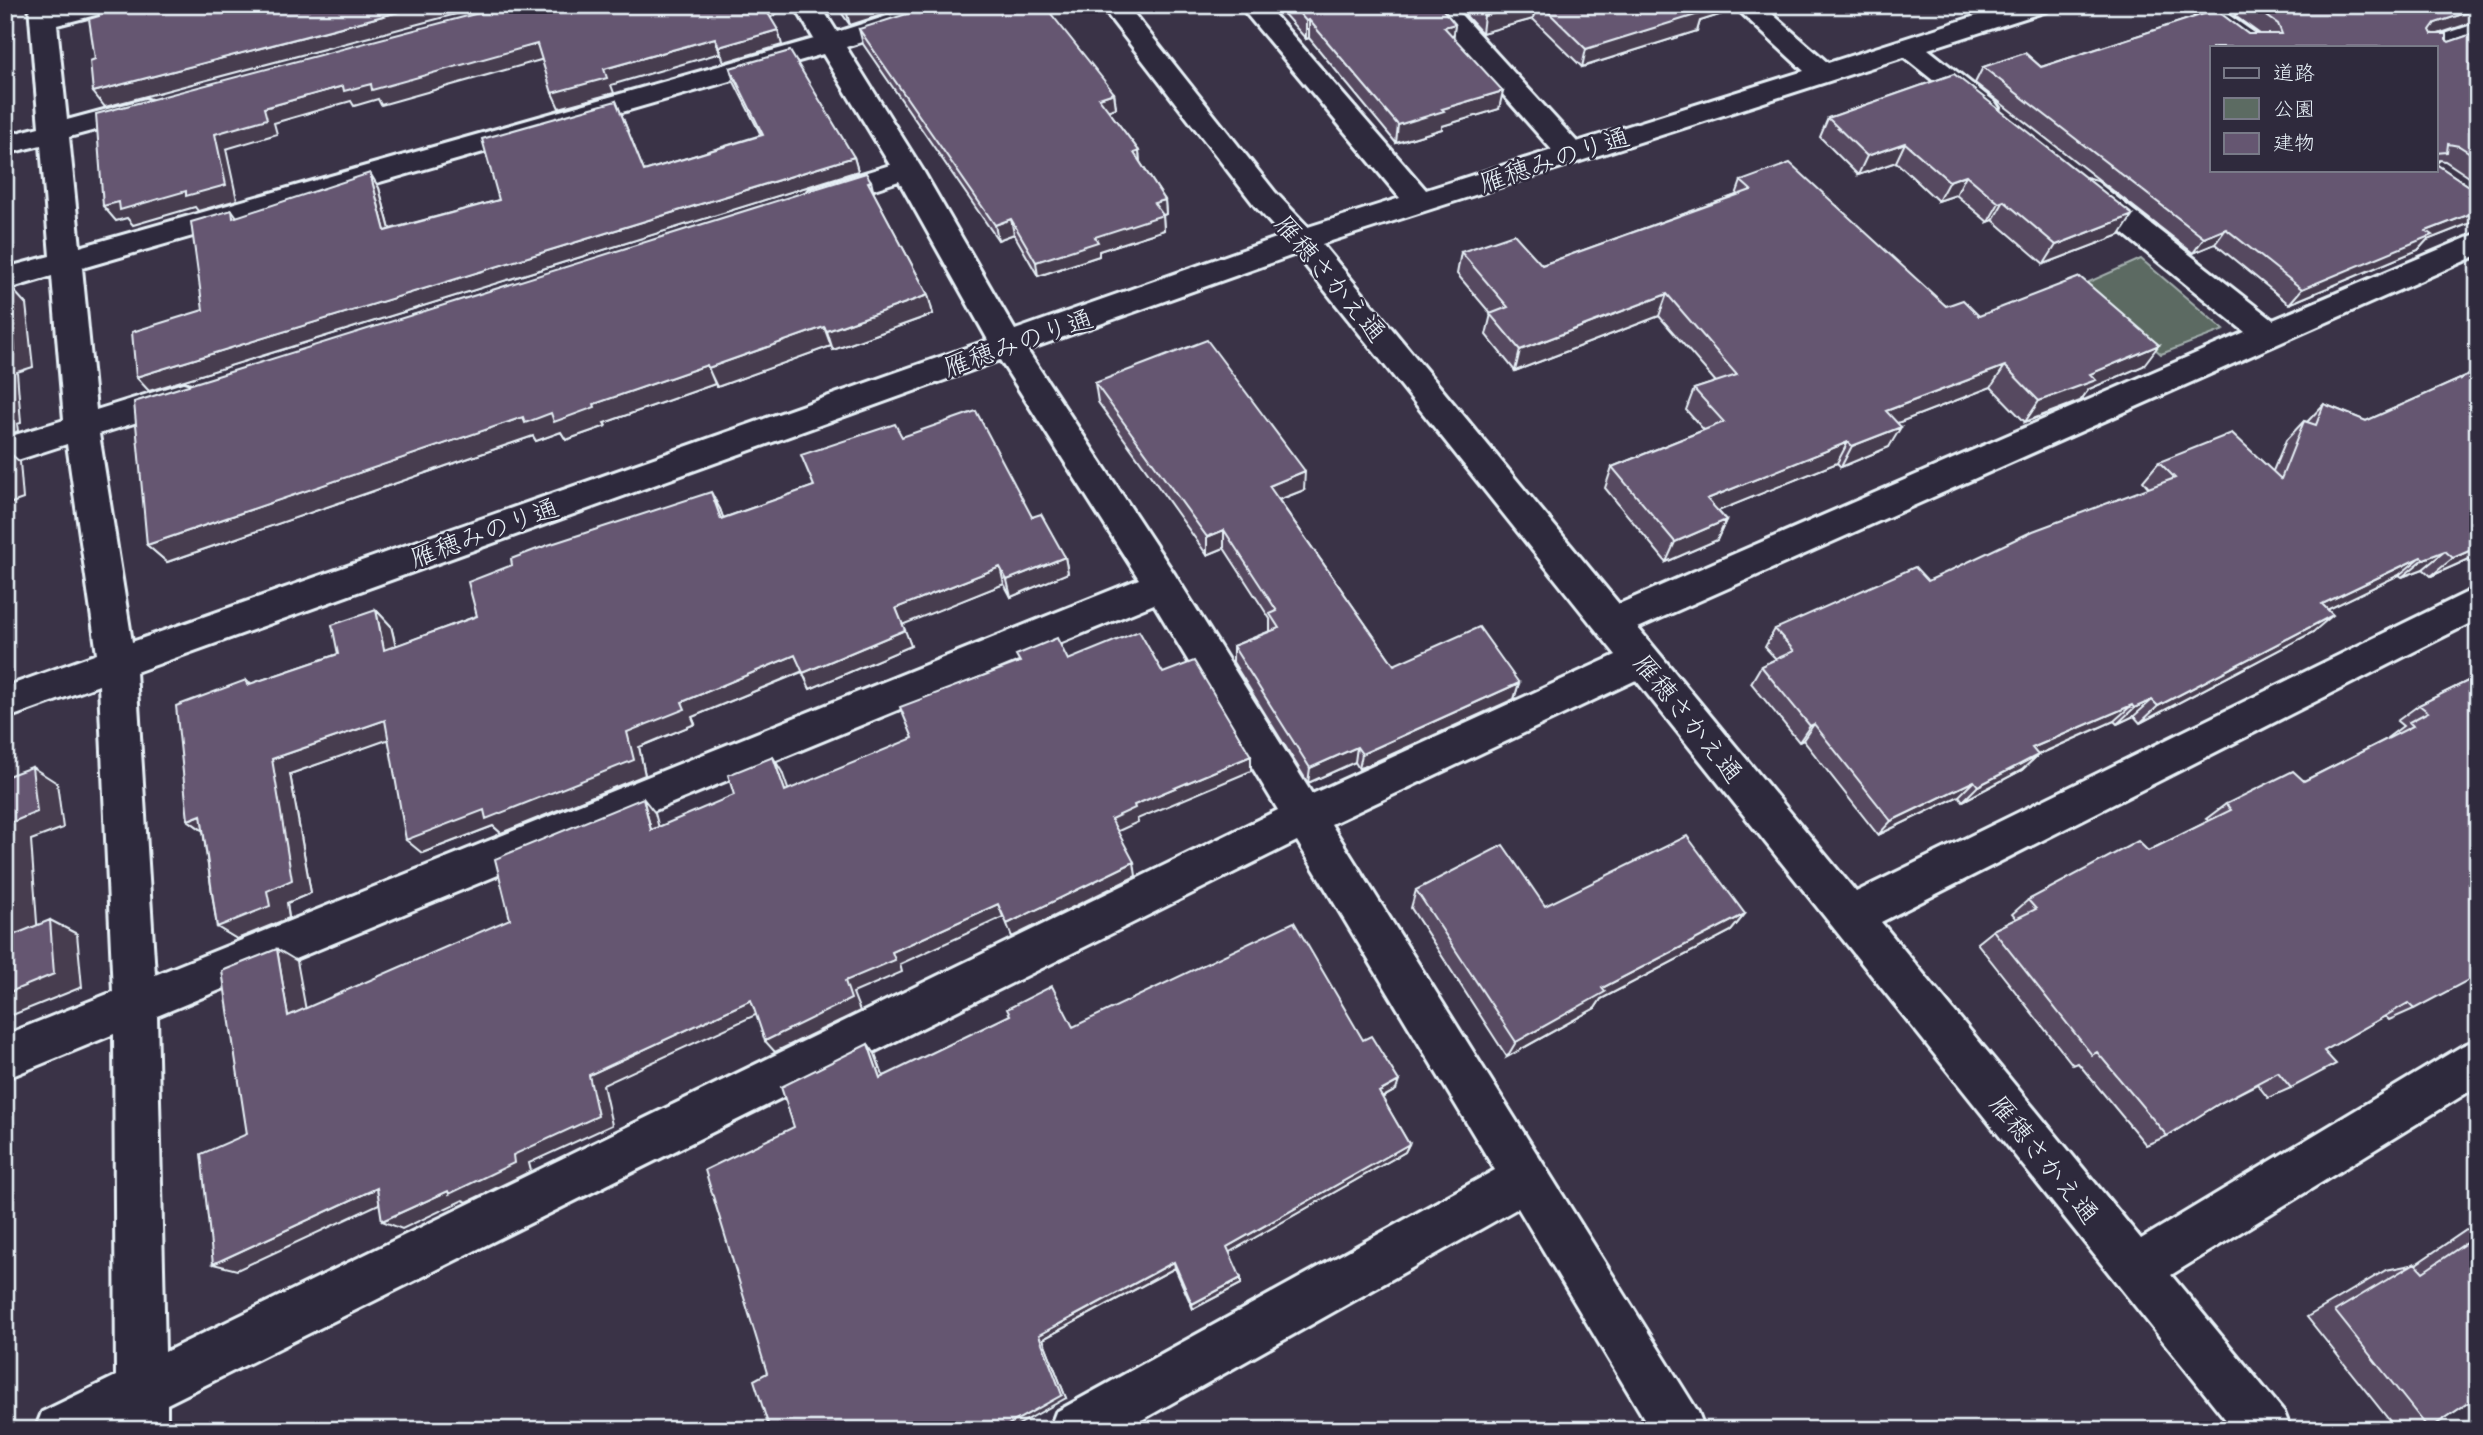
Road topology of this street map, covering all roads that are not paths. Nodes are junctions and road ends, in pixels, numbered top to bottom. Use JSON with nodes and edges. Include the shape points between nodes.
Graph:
{"nodes":[{"id":1,"x":102,"y":5,"type":"edge"},
{"id":2,"x":807,"y":5,"type":"edge"},
{"id":3,"x":950,"y":5,"type":"edge"},
{"id":4,"x":1113,"y":5,"type":"edge"},
{"id":5,"x":1252,"y":5,"type":"edge"},
{"id":6,"x":1437,"y":5,"type":"edge"},
{"id":7,"x":1746,"y":5,"type":"edge"},
{"id":8,"x":2038,"y":5,"type":"edge"},
{"id":9,"x":2196,"y":5,"type":"edge"},
{"id":10,"x":43,"y":13,"type":"edge"},
{"id":11,"x":2478,"y":31,"type":"edge"},
{"id":12,"x":830,"y":43,"type":"junction"},
{"id":13,"x":2255,"y":46,"type":"edge"},
{"id":14,"x":2437,"y":46,"type":"edge"},
{"id":15,"x":1909,"y":47,"type":"junction"},
{"id":16,"x":1823,"y":73,"type":"junction"},
{"id":17,"x":174,"y":100,"type":"edge"},
{"id":18,"x":2007,"y":125,"type":"edge"},
{"id":19,"x":55,"y":132,"type":"junction"},
{"id":20,"x":5,"y":145,"type":"edge"},
{"id":21,"x":1571,"y":154,"type":"junction"},
{"id":22,"x":907,"y":169,"type":"junction"},
{"id":23,"x":2062,"y":169,"type":"edge"},
{"id":24,"x":1420,"y":202,"type":"junction"},
{"id":25,"x":787,"y":206,"type":"edge"},
{"id":26,"x":1303,"y":240,"type":"junction"},
{"id":27,"x":2478,"y":243,"type":"edge"},
{"id":28,"x":66,"y":261,"type":"junction"},
{"id":29,"x":5,"y":279,"type":"edge"},
{"id":30,"x":2269,"y":334,"type":"junction"},
{"id":31,"x":1007,"y":345,"type":"junction"},
{"id":32,"x":214,"y":385,"type":"edge"},
{"id":33,"x":81,"y":426,"type":"junction"},
{"id":34,"x":5,"y":451,"type":"edge"},
{"id":35,"x":1162,"y":585,"type":"junction"},
{"id":36,"x":2478,"y":602,"type":"edge"},
{"id":37,"x":1613,"y":623,"type":"junction"},
{"id":38,"x":1643,"y":660,"type":"junction"},
{"id":39,"x":117,"y":663,"type":"junction"},
{"id":40,"x":5,"y":703,"type":"edge"},
{"id":41,"x":1305,"y":817,"type":"junction"},
{"id":42,"x":1849,"y":917,"type":"junction"},
{"id":43,"x":135,"y":1004,"type":"junction"},
{"id":44,"x":5,"y":1057,"type":"edge"},
{"id":45,"x":2478,"y":1061,"type":"edge"},
{"id":46,"x":1526,"y":1178,"type":"junction"},
{"id":47,"x":2135,"y":1270,"type":"junction"},
{"id":48,"x":142,"y":1410,"type":"edge"},
{"id":49,"x":60,"y":1430,"type":"edge"},
{"id":50,"x":1074,"y":1430,"type":"edge"},
{"id":51,"x":1680,"y":1430,"type":"edge"},
{"id":52,"x":2266,"y":1430,"type":"edge"}],
"edges":[{"from":1,"to":10,"type":"street"},
{"from":2,"to":12,"type":"street"},
{"from":3,"to":12,"type":"street"},
{"from":4,"to":26,"type":"street","name":"雁穂さかえ通","via":[[1265,199]]},
{"from":5,"to":24,"type":"street"},
{"from":6,"to":21,"type":"street"},
{"from":7,"to":16,"type":"street"},
{"from":8,"to":15,"type":"street","name":"雁穂みのり通"},
{"from":9,"to":13,"type":"street"},
{"from":10,"to":19,"type":"street"},
{"from":11,"to":14,"type":"street"},
{"from":12,"to":22,"type":"street"},
{"from":12,"to":28,"type":"street"},
{"from":15,"to":16,"type":"street","name":"雁穂みのり通"},
{"from":15,"to":18,"type":"street"},
{"from":16,"to":21,"type":"street","name":"雁穂みのり通"},
{"from":17,"to":19,"type":"street"},
{"from":19,"to":20,"type":"street"},
{"from":19,"to":28,"type":"street"},
{"from":21,"to":24,"type":"street","name":"雁穂みのり通"},
{"from":22,"to":25,"type":"street"},
{"from":22,"to":31,"type":"street"},
{"from":23,"to":30,"type":"street"},
{"from":24,"to":26,"type":"street","name":"雁穂みのり通"},
{"from":26,"to":31,"type":"street","name":"雁穂みのり通"},
{"from":26,"to":37,"type":"street","name":"雁穂さかえ通"},
{"from":27,"to":30,"type":"street"},
{"from":28,"to":29,"type":"street"},
{"from":28,"to":33,"type":"street"},
{"from":30,"to":37,"type":"street"},
{"from":31,"to":35,"type":"street"},
{"from":31,"to":39,"type":"street","name":"雁穂みのり通"},
{"from":32,"to":33,"type":"street"},
{"from":33,"to":34,"type":"street"},
{"from":33,"to":39,"type":"street"},
{"from":35,"to":41,"type":"street"},
{"from":35,"to":43,"type":"street"},
{"from":36,"to":42,"type":"street"},
{"from":37,"to":38,"type":"street","name":"雁穂さかえ通"},
{"from":38,"to":41,"type":"street"},
{"from":38,"to":42,"type":"street","name":"雁穂さかえ通"},
{"from":39,"to":40,"type":"street","name":"雁穂みのり通"},
{"from":39,"to":43,"type":"street"},
{"from":41,"to":46,"type":"street"},
{"from":41,"to":48,"type":"street"},
{"from":42,"to":47,"type":"street","name":"雁穂さかえ通"},
{"from":43,"to":44,"type":"street"},
{"from":43,"to":48,"type":"street"},
{"from":45,"to":47,"type":"street"},
{"from":46,"to":50,"type":"street"},
{"from":46,"to":51,"type":"street"},
{"from":47,"to":52,"type":"street","name":"雁穂さかえ通"},
{"from":48,"to":49,"type":"street"}]}
